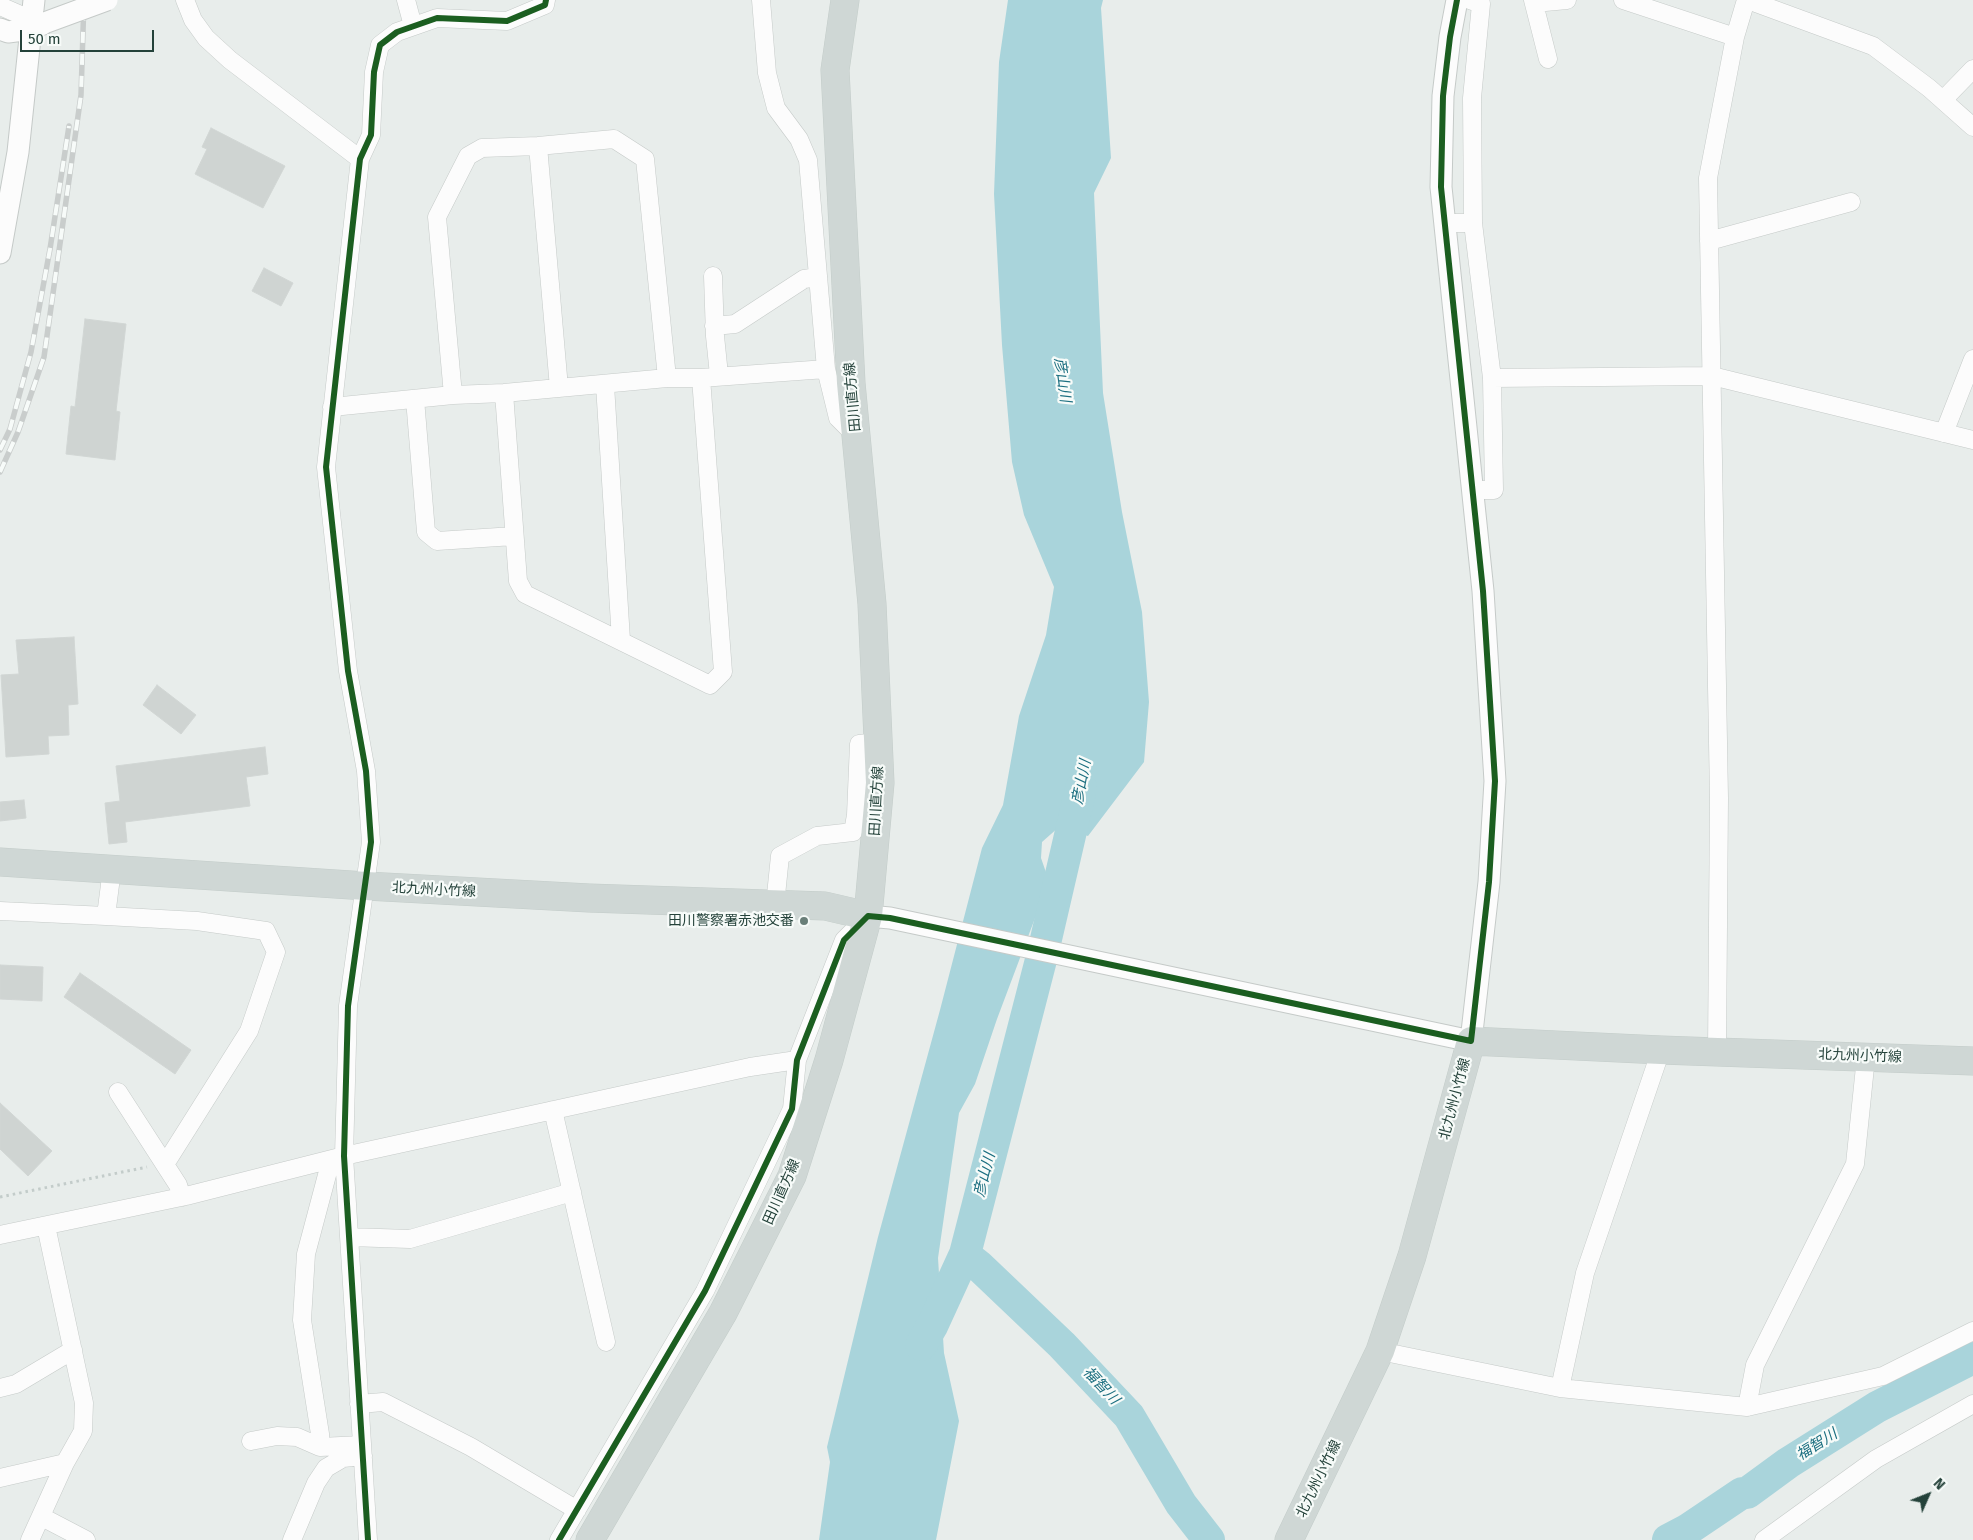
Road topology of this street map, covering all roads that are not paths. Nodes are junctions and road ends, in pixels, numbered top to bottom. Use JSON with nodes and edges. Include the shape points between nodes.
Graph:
{"nodes":[{"id":1,"x":107,"y":0,"type":"edge"},
{"id":2,"x":185,"y":0,"type":"edge"},
{"id":3,"x":406,"y":0,"type":"edge"},
{"id":4,"x":761,"y":0,"type":"edge"},
{"id":5,"x":845,"y":0,"type":"edge"},
{"id":6,"x":1458,"y":0,"type":"edge"},
{"id":7,"x":1470,"y":0,"type":"edge"},
{"id":8,"x":1567,"y":0,"type":"edge"},
{"id":9,"x":1623,"y":0,"type":"edge"},
{"id":10,"x":1747,"y":0,"type":"edge"},
{"id":11,"x":547,"y":2,"type":"edge"},
{"id":12,"x":1534,"y":2,"type":"edge"},
{"id":13,"x":0,"y":6,"type":"edge"},
{"id":14,"x":36,"y":18,"type":"edge"},
{"id":15,"x":412,"y":26,"type":"junction"},
{"id":16,"x":0,"y":29,"type":"edge"},
{"id":17,"x":1735,"y":37,"type":"junction"},
{"id":18,"x":1548,"y":59,"type":"dead end"},
{"id":19,"x":1973,"y":69,"type":"edge"},
{"id":20,"x":1943,"y":100,"type":"junction"},
{"id":21,"x":1973,"y":127,"type":"edge"},
{"id":22,"x":538,"y":146,"type":"junction"},
{"id":23,"x":360,"y":159,"type":"junction"},
{"id":24,"x":1851,"y":202,"type":"dead end"},
{"id":25,"x":1444,"y":223,"type":"junction"},
{"id":26,"x":1473,"y":223,"type":"junction"},
{"id":27,"x":1709,"y":241,"type":"junction"},
{"id":28,"x":0,"y":253,"type":"edge"},
{"id":29,"x":713,"y":276,"type":"dead end"},
{"id":30,"x":818,"y":277,"type":"junction"},
{"id":31,"x":714,"y":326,"type":"junction"},
{"id":32,"x":1973,"y":359,"type":"edge"},
{"id":33,"x":826,"y":369,"type":"junction"},
{"id":34,"x":1712,"y":376,"type":"junction"},
{"id":35,"x":710,"y":377,"type":"junction"},
{"id":36,"x":666,"y":378,"type":"junction"},
{"id":37,"x":1492,"y":378,"type":"junction"},
{"id":38,"x":605,"y":385,"type":"junction"},
{"id":39,"x":559,"y":388,"type":"junction"},
{"id":40,"x":504,"y":393,"type":"junction"},
{"id":41,"x":453,"y":395,"type":"junction"},
{"id":42,"x":415,"y":399,"type":"junction"},
{"id":43,"x":332,"y":407,"type":"junction"},
{"id":44,"x":1944,"y":433,"type":"junction"},
{"id":45,"x":857,"y":438,"type":"junction"},
{"id":46,"x":1973,"y":440,"type":"edge"},
{"id":47,"x":1472,"y":490,"type":"junction"},
{"id":48,"x":514,"y":536,"type":"junction"},
{"id":49,"x":621,"y":640,"type":"junction"},
{"id":50,"x":878,"y":742,"type":"junction"},
{"id":51,"x":0,"y":862,"type":"edge"},
{"id":52,"x":112,"y":869,"type":"junction"},
{"id":53,"x":366,"y":886,"type":"junction"},
{"id":54,"x":774,"y":905,"type":"junction"},
{"id":55,"x":0,"y":911,"type":"edge"},
{"id":56,"x":106,"y":916,"type":"junction"},
{"id":57,"x":879,"y":917,"type":"junction"},
{"id":58,"x":1460,"y":1038,"type":"junction"},
{"id":59,"x":1661,"y":1050,"type":"junction"},
{"id":60,"x":1717,"y":1051,"type":"junction"},
{"id":61,"x":1866,"y":1056,"type":"junction"},
{"id":62,"x":797,"y":1060,"type":"junction"},
{"id":63,"x":1973,"y":1061,"type":"edge"},
{"id":64,"x":118,"y":1092,"type":"dead end"},
{"id":65,"x":553,"y":1110,"type":"junction"},
{"id":66,"x":337,"y":1158,"type":"junction"},
{"id":67,"x":164,"y":1162,"type":"junction"},
{"id":68,"x":572,"y":1192,"type":"junction"},
{"id":69,"x":182,"y":1197,"type":"junction"},
{"id":70,"x":46,"y":1226,"type":"junction"},
{"id":71,"x":0,"y":1235,"type":"edge"},
{"id":72,"x":349,"y":1237,"type":"junction"},
{"id":73,"x":1973,"y":1331,"type":"edge"},
{"id":74,"x":606,"y":1342,"type":"dead end"},
{"id":75,"x":73,"y":1350,"type":"junction"},
{"id":76,"x":1380,"y":1352,"type":"junction"},
{"id":77,"x":0,"y":1388,"type":"edge"},
{"id":78,"x":1560,"y":1388,"type":"junction"},
{"id":79,"x":360,"y":1404,"type":"junction"},
{"id":80,"x":1973,"y":1404,"type":"edge"},
{"id":81,"x":1747,"y":1407,"type":"junction"},
{"id":82,"x":251,"y":1441,"type":"dead end"},
{"id":83,"x":320,"y":1447,"type":"junction"},
{"id":84,"x":362,"y":1450,"type":"junction"},
{"id":85,"x":65,"y":1463,"type":"junction"},
{"id":86,"x":0,"y":1478,"type":"edge"},
{"id":87,"x":577,"y":1510,"type":"junction"},
{"id":88,"x":42,"y":1517,"type":"junction"},
{"id":89,"x":30,"y":1540,"type":"edge"},
{"id":90,"x":86,"y":1540,"type":"edge"},
{"id":91,"x":292,"y":1540,"type":"edge"},
{"id":92,"x":368,"y":1540,"type":"edge"},
{"id":93,"x":559,"y":1540,"type":"edge"},
{"id":94,"x":590,"y":1540,"type":"edge"},
{"id":95,"x":1289,"y":1540,"type":"edge"},
{"id":96,"x":1764,"y":1540,"type":"edge"}],
"edges":[{"from":1,"to":14,"type":"street","bridge":true},
{"from":2,"to":23,"type":"street","via":[[193,20],[206,38],[230,60]]},
{"from":3,"to":15,"type":"street"},
{"from":4,"to":30,"type":"street","via":[[767,73],[776,108],[799,139],[808,160]]},
{"from":5,"to":45,"type":"main road","name":"田川直方線","via":[[835,70],[851,383]]},
{"from":6,"to":25,"type":"street","via":[[1443,96],[1441,187]]},
{"from":7,"to":26,"type":"street","via":[[1481,4],[1472,98]]},
{"from":8,"to":12,"type":"street"},
{"from":9,"to":17,"type":"street"},
{"from":10,"to":17,"type":"street"},
{"from":10,"to":20,"type":"street","via":[[1873,46]]},
{"from":11,"to":15,"type":"street","via":[[507,21],[437,18]]},
{"from":12,"to":18,"type":"street"},
{"from":13,"to":14,"type":"street"},
{"from":14,"to":16,"type":"street","via":[[8,32]]},
{"from":14,"to":28,"type":"street"},
{"from":15,"to":23,"type":"street","via":[[380,45],[374,72],[371,135]]},
{"from":17,"to":27,"type":"street","via":[[1708,178]]},
{"from":19,"to":20,"type":"street"},
{"from":20,"to":21,"type":"street"},
{"from":22,"to":36,"type":"street","via":[[614,139],[645,159]]},
{"from":22,"to":39,"type":"street"},
{"from":22,"to":41,"type":"street","via":[[482,148],[468,156],[437,217]]},
{"from":23,"to":43,"type":"street"},
{"from":24,"to":27,"type":"street"},
{"from":25,"to":26,"type":"street"},
{"from":25,"to":47,"type":"street"},
{"from":26,"to":37,"type":"street"},
{"from":27,"to":34,"type":"street"},
{"from":29,"to":31,"type":"street"},
{"from":30,"to":31,"type":"street","via":[[804,279],[735,324]]},
{"from":30,"to":33,"type":"street"},
{"from":31,"to":35,"type":"street"},
{"from":32,"to":44,"type":"street"},
{"from":33,"to":35,"type":"street"},
{"from":33,"to":45,"type":"street","via":[[838,418]]},
{"from":34,"to":37,"type":"street"},
{"from":34,"to":44,"type":"street"},
{"from":34,"to":60,"type":"street","via":[[1719,798]]},
{"from":35,"to":36,"type":"street"},
{"from":35,"to":49,"type":"street","via":[[724,672],[710,685]]},
{"from":36,"to":38,"type":"street"},
{"from":37,"to":47,"type":"street","via":[[1494,490]]},
{"from":38,"to":39,"type":"street"},
{"from":38,"to":49,"type":"street"},
{"from":39,"to":40,"type":"street"},
{"from":40,"to":41,"type":"street"},
{"from":40,"to":48,"type":"street"},
{"from":41,"to":42,"type":"street"},
{"from":42,"to":43,"type":"street"},
{"from":42,"to":48,"type":"street","via":[[426,532],[437,541]]},
{"from":43,"to":53,"type":"street","via":[[326,467],[348,671],[366,772],[371,842]]},
{"from":44,"to":46,"type":"street"},
{"from":45,"to":50,"type":"main road","name":"田川直方線","via":[[872,604]]},
{"from":47,"to":58,"type":"street","via":[[1483,591],[1495,781],[1489,882]]},
{"from":48,"to":49,"type":"street","via":[[518,581],[525,594]]},
{"from":50,"to":54,"type":"street","via":[[859,744],[853,832],[816,836],[780,856]]},
{"from":50,"to":57,"type":"main road","name":"田川直方線"},
{"from":51,"to":52,"type":"main road","name":"北九州小竹線"},
{"from":52,"to":53,"type":"main road","name":"北九州小竹線"},
{"from":52,"to":56,"type":"street"},
{"from":53,"to":54,"type":"main road","name":"北九州小竹線"},
{"from":53,"to":66,"type":"street","via":[[348,1006]]},
{"from":54,"to":57,"type":"main road","name":"北九州小竹線","via":[[825,906]]},
{"from":55,"to":56,"type":"street"},
{"from":56,"to":67,"type":"street","via":[[197,921],[266,931],[276,952],[249,1031]]},
{"from":57,"to":58,"type":"street"},
{"from":57,"to":62,"type":"street","via":[[844,940]]},
{"from":57,"to":94,"type":"main road","name":"田川直方線","via":[[792,1176],[723,1313]]},
{"from":58,"to":59,"type":"main road","name":"北九州小竹線"},
{"from":58,"to":76,"type":"main road","name":"北九州小竹線","via":[[1412,1256]]},
{"from":59,"to":60,"type":"main road","name":"北九州小竹線"},
{"from":59,"to":78,"type":"street","via":[[1585,1273]]},
{"from":60,"to":61,"type":"main road","name":"北九州小竹線"},
{"from":61,"to":63,"type":"main road","name":"北九州小竹線"},
{"from":61,"to":81,"type":"street","via":[[1855,1164],[1755,1365]]},
{"from":62,"to":65,"type":"street","via":[[750,1066]]},
{"from":62,"to":87,"type":"street","via":[[792,1109],[709,1282]]},
{"from":64,"to":67,"type":"street"},
{"from":65,"to":66,"type":"street"},
{"from":65,"to":68,"type":"street"},
{"from":66,"to":69,"type":"street"},
{"from":66,"to":72,"type":"street"},
{"from":66,"to":83,"type":"street","via":[[306,1254],[302,1320]]},
{"from":67,"to":69,"type":"street"},
{"from":68,"to":72,"type":"street","via":[[410,1239]]},
{"from":68,"to":74,"type":"street"},
{"from":69,"to":70,"type":"street"},
{"from":70,"to":71,"type":"street"},
{"from":70,"to":75,"type":"street"},
{"from":72,"to":79,"type":"street"},
{"from":73,"to":81,"type":"street","via":[[1883,1376]]},
{"from":75,"to":77,"type":"street","via":[[16,1384]]},
{"from":75,"to":85,"type":"street","via":[[84,1403],[84,1431]]},
{"from":76,"to":78,"type":"street"},
{"from":76,"to":95,"type":"main road","name":"北九州小竹線"},
{"from":78,"to":81,"type":"street"},
{"from":79,"to":84,"type":"street"},
{"from":79,"to":87,"type":"street","via":[[383,1402],[471,1447]]},
{"from":80,"to":96,"type":"street","via":[[1876,1459]]},
{"from":82,"to":83,"type":"street","via":[[277,1436],[297,1437]]},
{"from":83,"to":84,"type":"street"},
{"from":84,"to":91,"type":"street","via":[[326,1468],[316,1483]]},
{"from":84,"to":92,"type":"street"},
{"from":85,"to":86,"type":"street"},
{"from":85,"to":88,"type":"street"},
{"from":87,"to":93,"type":"street"},
{"from":88,"to":89,"type":"street"},
{"from":88,"to":90,"type":"street"}]}
